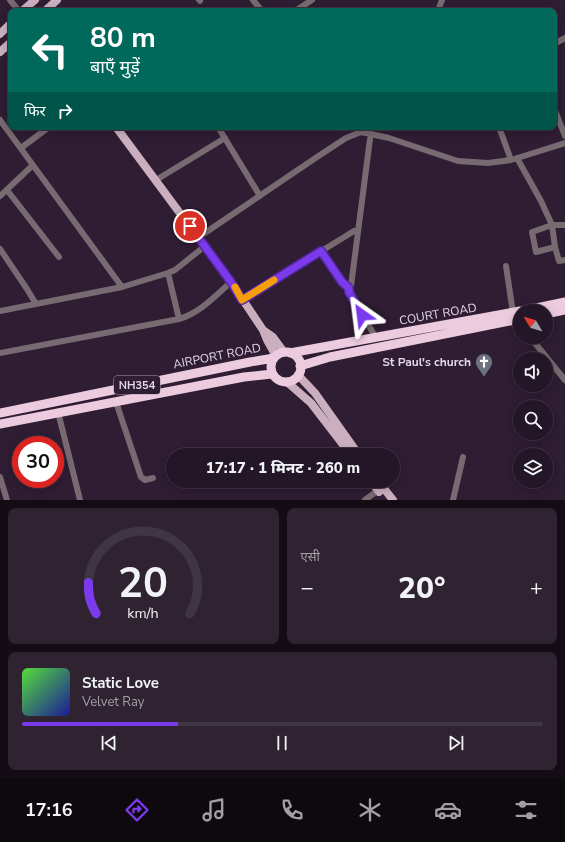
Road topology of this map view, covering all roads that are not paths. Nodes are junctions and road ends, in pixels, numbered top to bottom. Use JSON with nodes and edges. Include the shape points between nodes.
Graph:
{"nodes":[{"id":1,"x":10,"y":0,"type":"edge"},
{"id":2,"x":35,"y":0,"type":"edge"},
{"id":3,"x":57,"y":0,"type":"edge"},
{"id":4,"x":312,"y":0,"type":"edge"},
{"id":5,"x":26,"y":7,"type":"edge"},
{"id":6,"x":17,"y":8,"type":"edge"},
{"id":7,"x":48,"y":8,"type":"edge"},
{"id":8,"x":300,"y":8,"type":"edge"},
{"id":9,"x":8,"y":25,"type":"edge"},
{"id":10,"x":0,"y":34,"type":"edge"},
{"id":11,"x":8,"y":45,"type":"edge"},
{"id":12,"x":0,"y":52,"type":"edge"},
{"id":13,"x":557,"y":116,"type":"edge"},
{"id":14,"x":0,"y":120,"type":"edge"},
{"id":15,"x":45,"y":130,"type":"edge"},
{"id":16,"x":118,"y":130,"type":"edge"},
{"id":17,"x":220,"y":130,"type":"edge"},
{"id":18,"x":500,"y":130,"type":"edge"},
{"id":19,"x":565,"y":136,"type":"edge"},
{"id":20,"x":225,"y":138,"type":"junction"},
{"id":21,"x":370,"y":139,"type":"dead end"},
{"id":22,"x":565,"y":143,"type":"edge"},
{"id":23,"x":20,"y":148,"type":"junction"},
{"id":24,"x":514,"y":159,"type":"junction"},
{"id":25,"x":33,"y":165,"type":"junction"},
{"id":26,"x":156,"y":180,"type":"junction"},
{"id":27,"x":7,"y":190,"type":"junction"},
{"id":28,"x":0,"y":196,"type":"edge"},
{"id":29,"x":260,"y":196,"type":"junction"},
{"id":30,"x":552,"y":224,"type":"junction"},
{"id":31,"x":565,"y":225,"type":"edge"},
{"id":32,"x":354,"y":231,"type":"dead end"},
{"id":33,"x":199,"y":237,"type":"junction"},
{"id":34,"x":205,"y":246,"type":"junction"},
{"id":35,"x":555,"y":247,"type":"junction"},
{"id":36,"x":0,"y":249,"type":"edge"},
{"id":37,"x":321,"y":251,"type":"junction"},
{"id":38,"x":58,"y":257,"type":"dead end"},
{"id":39,"x":565,"y":260,"type":"edge"},
{"id":40,"x":506,"y":266,"type":"dead end"},
{"id":41,"x":168,"y":274,"type":"junction"},
{"id":42,"x":231,"y":282,"type":"junction"},
{"id":43,"x":122,"y":286,"type":"junction"},
{"id":44,"x":349,"y":288,"type":"junction"},
{"id":45,"x":242,"y":300,"type":"junction"},
{"id":46,"x":565,"y":302,"type":"edge"},
{"id":47,"x":36,"y":304,"type":"junction"},
{"id":48,"x":515,"y":304,"type":"edge"},
{"id":49,"x":553,"y":306,"type":"edge"},
{"id":50,"x":565,"y":310,"type":"edge"},
{"id":51,"x":0,"y":311,"type":"edge"},
{"id":52,"x":553,"y":313,"type":"edge"},
{"id":53,"x":513,"y":317,"type":"edge"},
{"id":54,"x":513,"y":317,"type":"edge"},
{"id":55,"x":179,"y":319,"type":"junction"},
{"id":56,"x":376,"y":338,"type":"junction"},
{"id":57,"x":536,"y":344,"type":"edge"},
{"id":58,"x":0,"y":353,"type":"edge"},
{"id":59,"x":281,"y":355,"type":"junction"},
{"id":60,"x":300,"y":366,"type":"junction"},
{"id":61,"x":272,"y":374,"type":"junction"},
{"id":62,"x":298,"y":375,"type":"junction"},
{"id":63,"x":565,"y":380,"type":"edge"},
{"id":64,"x":287,"y":382,"type":"junction"},
{"id":65,"x":116,"y":402,"type":"junction"},
{"id":66,"x":58,"y":412,"type":"junction"},
{"id":67,"x":0,"y":413,"type":"edge"},
{"id":68,"x":0,"y":424,"type":"edge"},
{"id":69,"x":346,"y":448,"type":"edge"},
{"id":70,"x":354,"y":448,"type":"edge"},
{"id":71,"x":463,"y":457,"type":"dead end"},
{"id":72,"x":0,"y":477,"type":"edge"},
{"id":73,"x":153,"y":478,"type":"dead end"},
{"id":74,"x":377,"y":488,"type":"edge"},
{"id":75,"x":380,"y":488,"type":"edge"},
{"id":76,"x":381,"y":488,"type":"edge"},
{"id":77,"x":7,"y":500,"type":"edge"},
{"id":78,"x":80,"y":500,"type":"edge"},
{"id":79,"x":364,"y":500,"type":"edge"},
{"id":80,"x":386,"y":500,"type":"edge"},
{"id":81,"x":393,"y":500,"type":"edge"},
{"id":82,"x":453,"y":500,"type":"edge"}],
"edges":[{"from":1,"to":6,"type":"street"},
{"from":2,"to":5,"type":"main road"},
{"from":3,"to":7,"type":"main road"},
{"from":4,"to":8,"type":"street"},
{"from":9,"to":10,"type":"main road"},
{"from":11,"to":12,"type":"main road"},
{"from":13,"to":19,"type":"street"},
{"from":14,"to":23,"type":"street"},
{"from":15,"to":23,"type":"street"},
{"from":16,"to":26,"type":"main road"},
{"from":17,"to":20,"type":"street"},
{"from":18,"to":24,"type":"street"},
{"from":20,"to":26,"type":"street"},
{"from":20,"to":29,"type":"street"},
{"from":21,"to":44,"type":"street"},
{"from":22,"to":24,"type":"street"},
{"from":23,"to":25,"type":"street"},
{"from":24,"to":29,"type":"street","via":[[488,163],[458,161],[389,138],[361,132],[346,138]]},
{"from":24,"to":30,"type":"street","via":[[541,201]]},
{"from":25,"to":27,"type":"street"},
{"from":25,"to":43,"type":"street"},
{"from":26,"to":33,"type":"main road"},
{"from":27,"to":28,"type":"street"},
{"from":27,"to":38,"type":"street"},
{"from":29,"to":33,"type":"street"},
{"from":30,"to":31,"type":"street"},
{"from":30,"to":35,"type":"street"},
{"from":30,"to":35,"type":"street","via":[[532,232],[536,252]]},
{"from":32,"to":37,"type":"street"},
{"from":33,"to":34,"type":"main road"},
{"from":34,"to":41,"type":"street"},
{"from":34,"to":42,"type":"main road"},
{"from":35,"to":39,"type":"street","via":[[559,260]]},
{"from":36,"to":47,"type":"street"},
{"from":37,"to":44,"type":"street"},
{"from":37,"to":45,"type":"street"},
{"from":40,"to":48,"type":"street"},
{"from":41,"to":43,"type":"street"},
{"from":41,"to":55,"type":"street"},
{"from":42,"to":45,"type":"main road"},
{"from":42,"to":55,"type":"street","via":[[199,310]]},
{"from":43,"to":47,"type":"street"},
{"from":44,"to":56,"type":"street"},
{"from":45,"to":59,"type":"main road","via":[[267,340]]},
{"from":46,"to":49,"type":"highway","name":"COURT ROAD","number":"NH354"},
{"from":47,"to":51,"type":"street"},
{"from":50,"to":52,"type":"highway"},
{"from":53,"to":56,"type":"highway","name":"COURT ROAD","number":"NH354"},
{"from":54,"to":60,"type":"highway","name":"COURT ROAD","number":"NH354","via":[[330,357]]},
{"from":55,"to":58,"type":"street"},
{"from":56,"to":59,"type":"highway","name":"COURT ROAD","number":"NH354"},
{"from":57,"to":63,"type":"street"},
{"from":59,"to":60,"type":"highway","via":[[295,356]]},
{"from":59,"to":61,"type":"highway","via":[[271,363]]},
{"from":59,"to":67,"type":"highway","name":"AIRPORT ROAD","number":"NH354"},
{"from":60,"to":62,"type":"highway"},
{"from":61,"to":64,"type":"highway","via":[[281,382]]},
{"from":61,"to":65,"type":"highway","number":"NH354"},
{"from":62,"to":64,"type":"highway"},
{"from":62,"to":70,"type":"main road","via":[[315,393]]},
{"from":64,"to":69,"type":"main road","via":[[311,403]]},
{"from":65,"to":66,"type":"highway","number":"NH354"},
{"from":65,"to":73,"type":"street","via":[[141,477],[145,480]]},
{"from":66,"to":68,"type":"highway","number":"NH354"},
{"from":66,"to":78,"type":"street"},
{"from":71,"to":82,"type":"street"},
{"from":72,"to":77,"type":"street"},
{"from":74,"to":79,"type":"street"},
{"from":75,"to":80,"type":"main road"},
{"from":76,"to":81,"type":"main road"}]}
